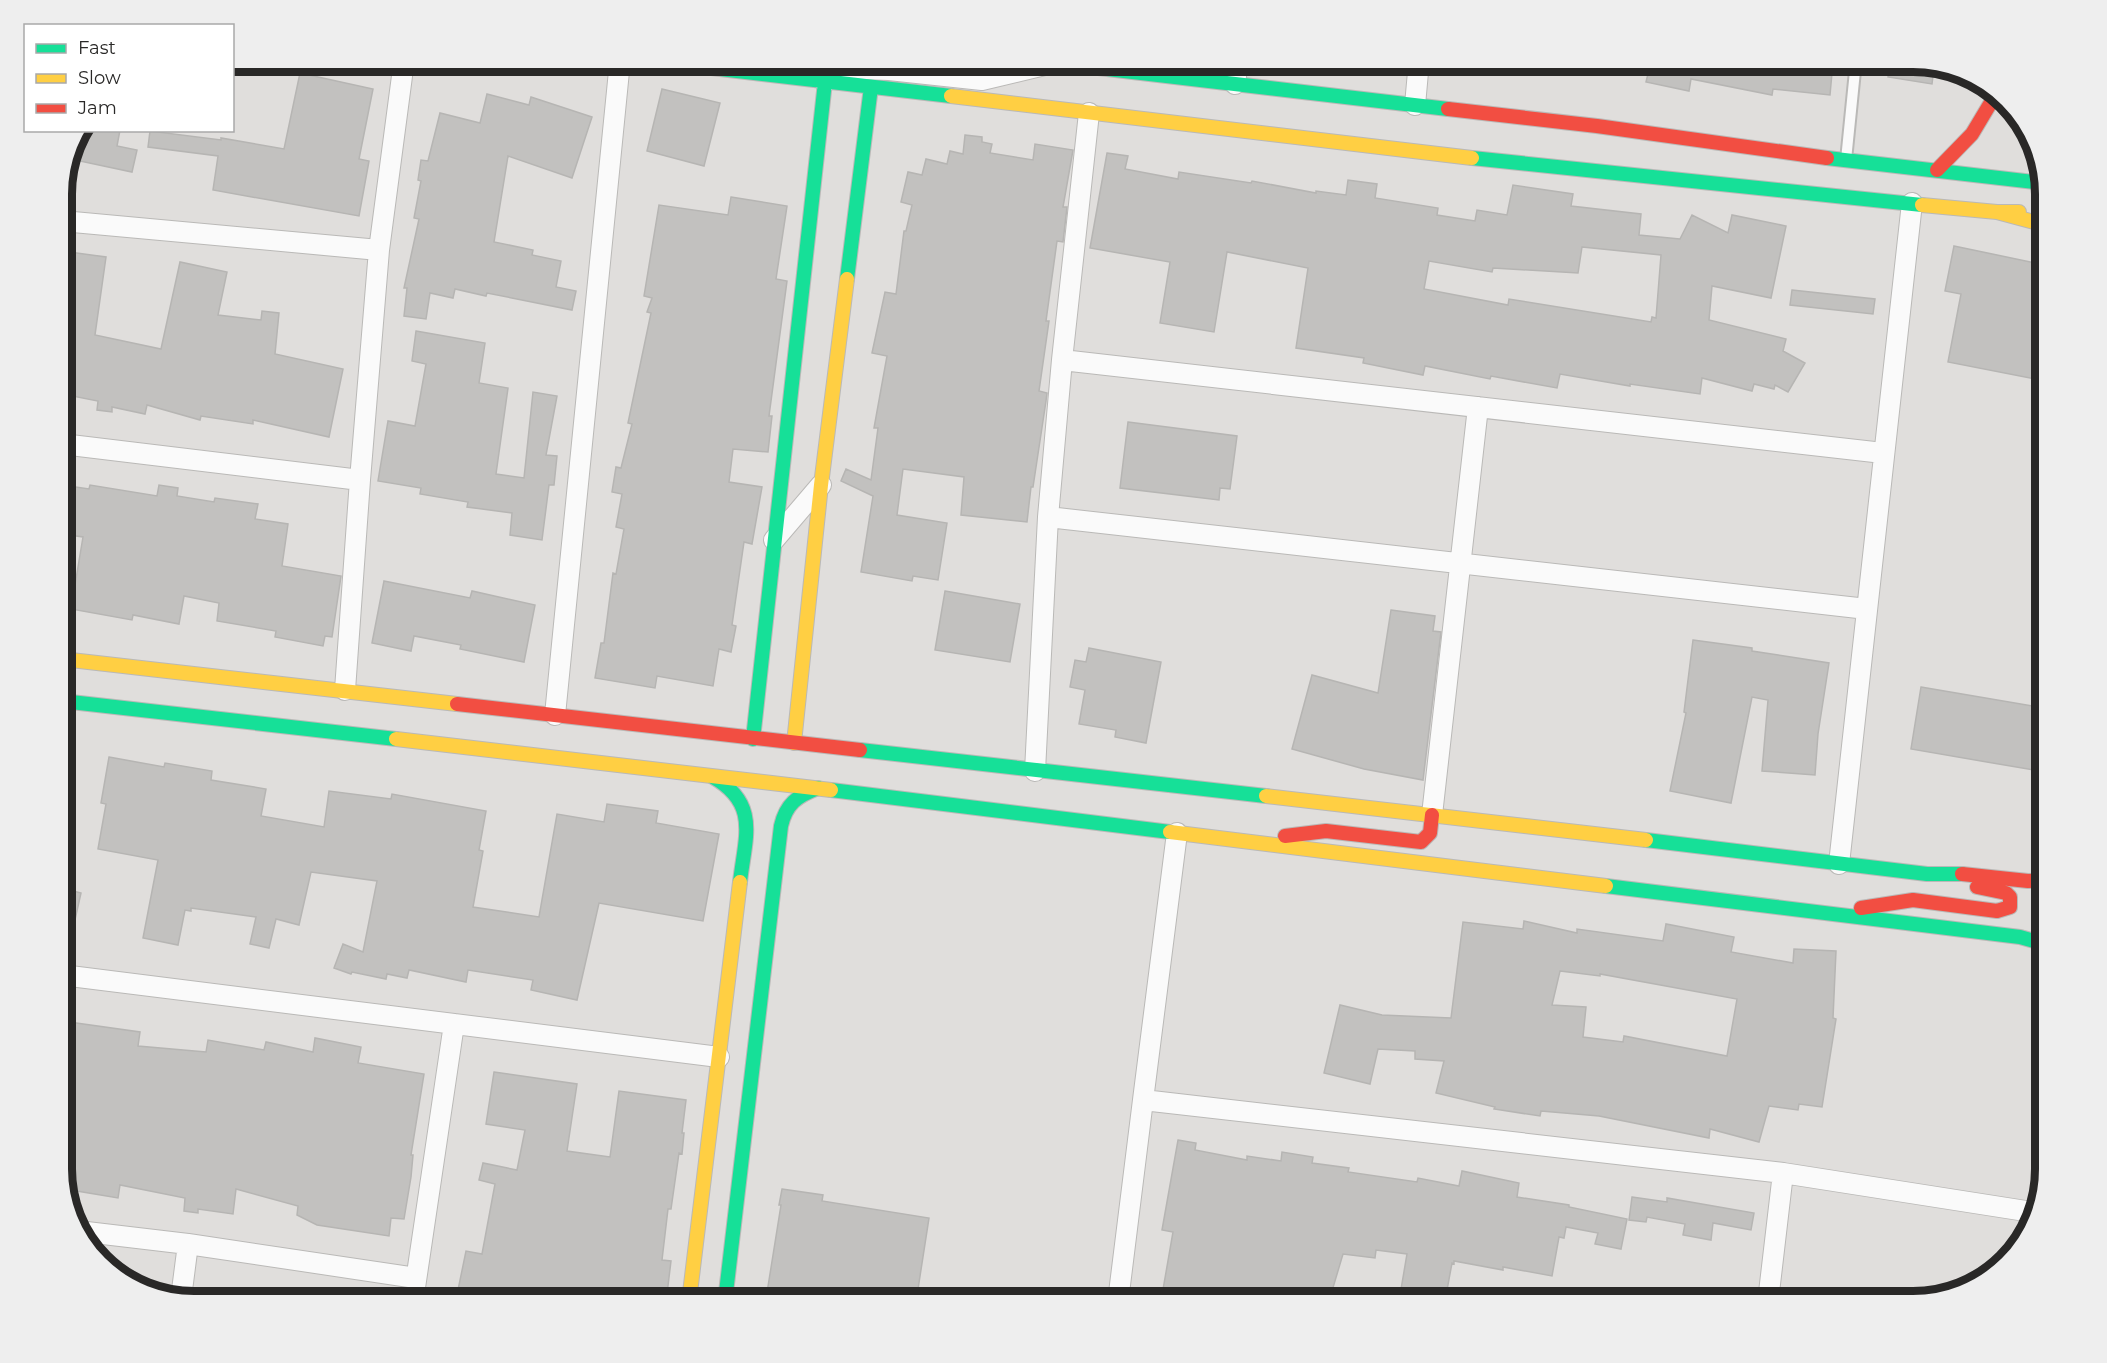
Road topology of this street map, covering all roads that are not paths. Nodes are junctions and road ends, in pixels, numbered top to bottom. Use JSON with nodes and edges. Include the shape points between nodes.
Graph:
{"nodes":[{"id":1,"x":403,"y":72,"type":"edge"},
{"id":2,"x":619,"y":72,"type":"edge"},
{"id":3,"x":738,"y":72,"type":"edge"},
{"id":4,"x":831,"y":72,"type":"edge"},
{"id":5,"x":908,"y":72,"type":"edge"},
{"id":6,"x":1010,"y":72,"type":"edge"},
{"id":7,"x":1132,"y":72,"type":"edge"},
{"id":8,"x":1237,"y":72,"type":"edge"},
{"id":9,"x":1418,"y":72,"type":"edge"},
{"id":10,"x":1855,"y":72,"type":"edge"},
{"id":11,"x":825,"y":82,"type":"junction"},
{"id":12,"x":1235,"y":84,"type":"junction"},
{"id":13,"x":871,"y":87,"type":"junction"},
{"id":14,"x":1992,"y":101,"type":"edge"},
{"id":15,"x":1415,"y":105,"type":"junction"},
{"id":16,"x":1089,"y":113,"type":"junction"},
{"id":17,"x":1846,"y":160,"type":"junction"},
{"id":18,"x":1937,"y":170,"type":"junction"},
{"id":19,"x":2034,"y":182,"type":"edge"},
{"id":20,"x":1912,"y":203,"type":"junction"},
{"id":21,"x":1997,"y":212,"type":"junction"},
{"id":22,"x":2035,"y":213,"type":"edge"},
{"id":23,"x":72,"y":222,"type":"edge"},
{"id":24,"x":2035,"y":222,"type":"edge"},
{"id":25,"x":378,"y":250,"type":"junction"},
{"id":26,"x":1062,"y":360,"type":"junction"},
{"id":27,"x":1478,"y":407,"type":"junction"},
{"id":28,"x":72,"y":445,"type":"edge"},
{"id":29,"x":1883,"y":453,"type":"junction"},
{"id":30,"x":360,"y":480,"type":"junction"},
{"id":31,"x":821,"y":485,"type":"junction"},
{"id":32,"x":1048,"y":517,"type":"junction"},
{"id":33,"x":774,"y":540,"type":"junction"},
{"id":34,"x":1461,"y":564,"type":"junction"},
{"id":35,"x":1867,"y":609,"type":"junction"},
{"id":36,"x":72,"y":660,"type":"edge"},
{"id":37,"x":345,"y":690,"type":"junction"},
{"id":38,"x":72,"y":702,"type":"edge"},
{"id":39,"x":555,"y":715,"type":"junction"},
{"id":40,"x":753,"y":738,"type":"junction"},
{"id":41,"x":794,"y":743,"type":"junction"},
{"id":42,"x":1035,"y":771,"type":"junction"},
{"id":43,"x":713,"y":777,"type":"junction"},
{"id":44,"x":818,"y":788,"type":"junction"},
{"id":45,"x":1432,"y":815,"type":"junction"},
{"id":46,"x":1177,"y":833,"type":"junction"},
{"id":47,"x":745,"y":840,"type":"junction"},
{"id":48,"x":1238,"y":841,"type":"junction"},
{"id":49,"x":779,"y":846,"type":"junction"},
{"id":50,"x":1839,"y":864,"type":"junction"},
{"id":51,"x":1927,"y":874,"type":"junction"},
{"id":52,"x":2035,"y":881,"type":"edge"},
{"id":53,"x":1827,"y":913,"type":"junction"},
{"id":54,"x":2035,"y":941,"type":"edge"},
{"id":55,"x":72,"y":976,"type":"edge"},
{"id":56,"x":454,"y":1024,"type":"junction"},
{"id":57,"x":719,"y":1057,"type":"junction"},
{"id":58,"x":1143,"y":1100,"type":"junction"},
{"id":59,"x":1783,"y":1173,"type":"junction"},
{"id":60,"x":2028,"y":1211,"type":"edge"},
{"id":61,"x":90,"y":1232,"type":"edge"},
{"id":62,"x":188,"y":1244,"type":"junction"},
{"id":63,"x":416,"y":1278,"type":"junction"},
{"id":64,"x":182,"y":1290,"type":"edge"},
{"id":65,"x":414,"y":1291,"type":"edge"},
{"id":66,"x":690,"y":1291,"type":"edge"},
{"id":67,"x":726,"y":1291,"type":"edge"},
{"id":68,"x":1119,"y":1291,"type":"edge"},
{"id":69,"x":1769,"y":1291,"type":"edge"}],
"edges":[{"from":1,"to":25,"type":"street"},
{"from":2,"to":39,"type":"street"},
{"from":3,"to":11,"type":"street"},
{"from":4,"to":11,"type":"street"},
{"from":5,"to":6,"type":"street","via":[[982,80]]},
{"from":7,"to":12,"type":"street"},
{"from":8,"to":12,"type":"street"},
{"from":9,"to":15,"type":"street"},
{"from":10,"to":17,"type":"lane"},
{"from":11,"to":13,"type":"street"},
{"from":11,"to":33,"type":"street"},
{"from":12,"to":15,"type":"street"},
{"from":13,"to":16,"type":"street"},
{"from":13,"to":31,"type":"street"},
{"from":14,"to":18,"type":"street","via":[[1972,134]]},
{"from":15,"to":17,"type":"street"},
{"from":16,"to":20,"type":"street","via":[[1565,169]]},
{"from":16,"to":26,"type":"street"},
{"from":17,"to":18,"type":"street"},
{"from":18,"to":19,"type":"street"},
{"from":20,"to":21,"type":"street"},
{"from":20,"to":29,"type":"street"},
{"from":21,"to":22,"type":"street"},
{"from":21,"to":24,"type":"street"},
{"from":23,"to":25,"type":"street"},
{"from":25,"to":30,"type":"street"},
{"from":26,"to":27,"type":"street"},
{"from":26,"to":32,"type":"street"},
{"from":27,"to":29,"type":"street"},
{"from":27,"to":34,"type":"street"},
{"from":28,"to":30,"type":"street"},
{"from":29,"to":35,"type":"street"},
{"from":30,"to":37,"type":"street"},
{"from":31,"to":33,"type":"street"},
{"from":31,"to":41,"type":"street"},
{"from":32,"to":34,"type":"street"},
{"from":32,"to":42,"type":"street"},
{"from":33,"to":40,"type":"street"},
{"from":34,"to":35,"type":"street"},
{"from":34,"to":45,"type":"street"},
{"from":35,"to":50,"type":"street"},
{"from":36,"to":37,"type":"street"},
{"from":37,"to":39,"type":"street"},
{"from":38,"to":43,"type":"street"},
{"from":39,"to":40,"type":"street"},
{"from":40,"to":41,"type":"street"},
{"from":41,"to":42,"type":"street"},
{"from":42,"to":45,"type":"street"},
{"from":43,"to":44,"type":"street"},
{"from":43,"to":47,"type":"street","via":[[736,793],[744,807]]},
{"from":44,"to":46,"type":"street"},
{"from":44,"to":49,"type":"street","via":[[789,803]]},
{"from":45,"to":48,"type":"street","via":[[1430,833],[1421,842],[1326,831]]},
{"from":45,"to":50,"type":"street"},
{"from":46,"to":48,"type":"street"},
{"from":46,"to":58,"type":"street"},
{"from":47,"to":49,"type":"street","via":[[755,824],[764,823],[776,834]]},
{"from":47,"to":57,"type":"street"},
{"from":48,"to":53,"type":"street"},
{"from":49,"to":67,"type":"street"},
{"from":50,"to":51,"type":"street"},
{"from":51,"to":52,"type":"street"},
{"from":51,"to":53,"type":"street","via":[[1965,886],[2006,892],[2010,907],[1997,911],[1913,900]]},
{"from":53,"to":54,"type":"street","via":[[2020,936]]},
{"from":55,"to":56,"type":"street"},
{"from":56,"to":57,"type":"street"},
{"from":56,"to":63,"type":"street"},
{"from":57,"to":66,"type":"street"},
{"from":58,"to":59,"type":"street"},
{"from":58,"to":68,"type":"street"},
{"from":59,"to":60,"type":"street"},
{"from":59,"to":69,"type":"street"},
{"from":61,"to":62,"type":"street"},
{"from":62,"to":63,"type":"street"},
{"from":62,"to":64,"type":"street"},
{"from":63,"to":65,"type":"street"}]}
